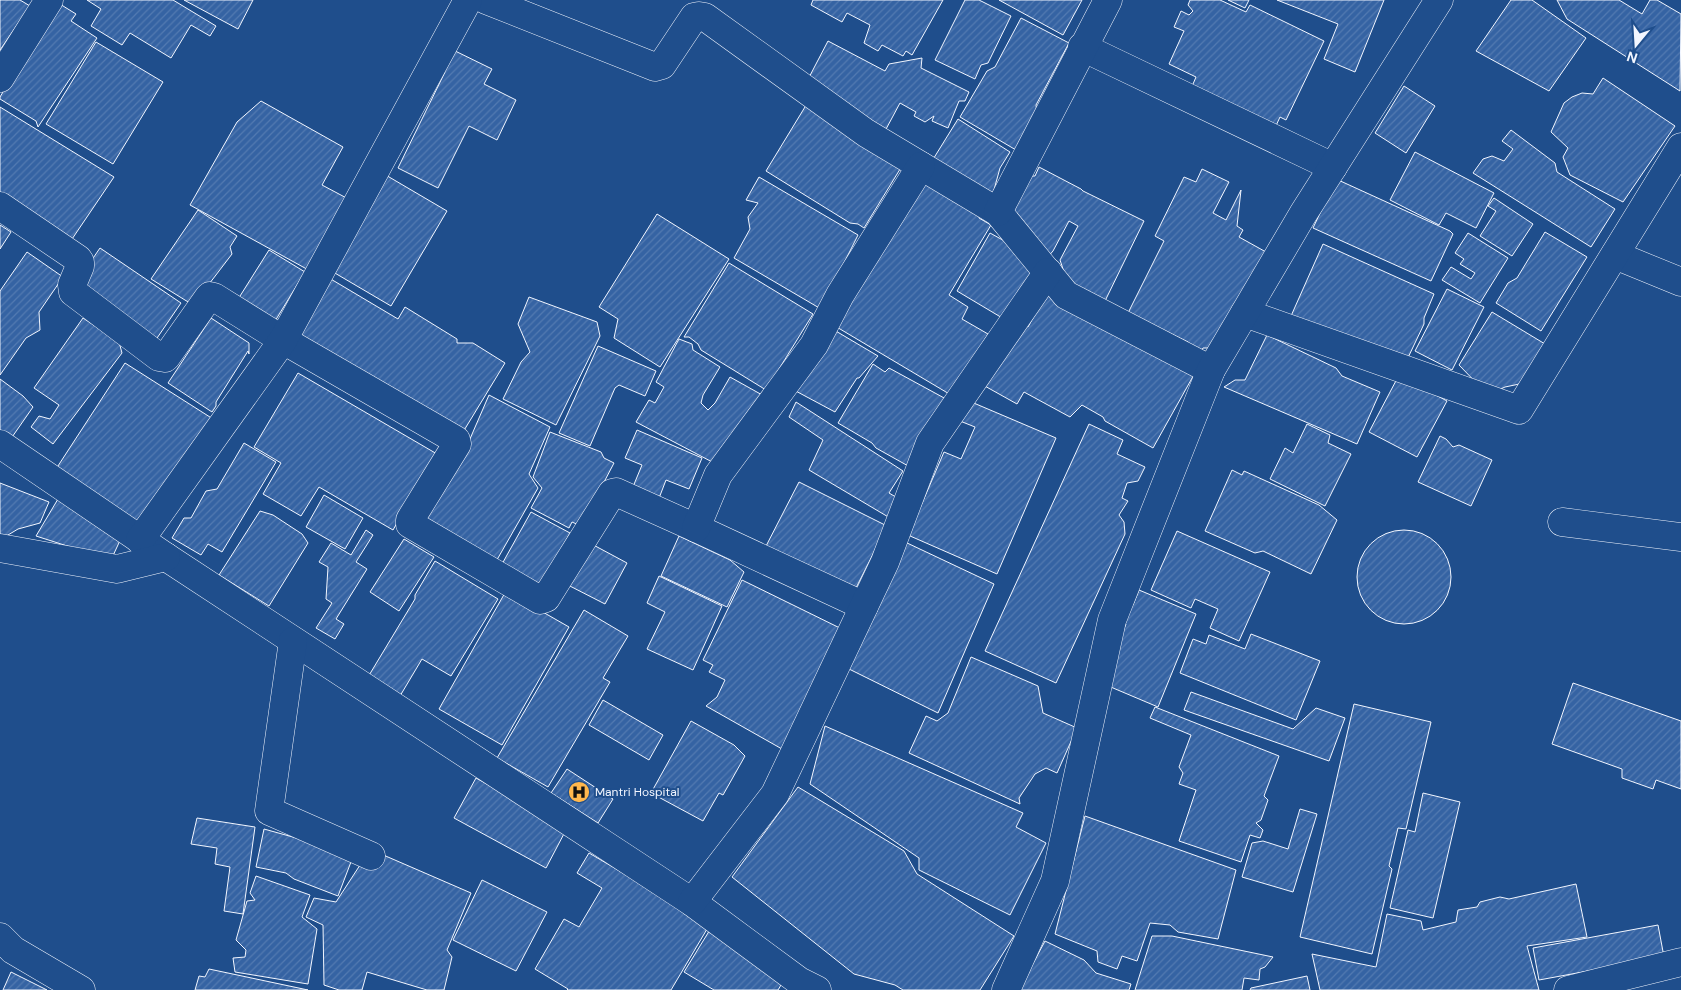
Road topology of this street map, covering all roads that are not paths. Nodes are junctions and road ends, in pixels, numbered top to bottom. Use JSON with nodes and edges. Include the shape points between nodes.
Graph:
{"nodes":[{"id":1,"x":468,"y":0,"type":"edge"},
{"id":2,"x":486,"y":0,"type":"edge"},
{"id":3,"x":1108,"y":0,"type":"edge"},
{"id":4,"x":1439,"y":0,"type":"edge"},
{"id":5,"x":43,"y":2,"type":"edge"},
{"id":6,"x":1082,"y":48,"type":"junction"},
{"id":7,"x":0,"y":78,"type":"edge"},
{"id":8,"x":1681,"y":147,"type":"edge"},
{"id":9,"x":921,"y":166,"type":"junction"},
{"id":10,"x":1333,"y":167,"type":"junction"},
{"id":11,"x":0,"y":206,"type":"edge"},
{"id":12,"x":998,"y":212,"type":"junction"},
{"id":13,"x":1615,"y":255,"type":"junction"},
{"id":14,"x":1048,"y":272,"type":"junction"},
{"id":15,"x":1681,"y":282,"type":"edge"},
{"id":16,"x":1245,"y":313,"type":"junction"},
{"id":17,"x":283,"y":340,"type":"junction"},
{"id":18,"x":1211,"y":370,"type":"junction"},
{"id":19,"x":0,"y":444,"type":"edge"},
{"id":20,"x":1562,"y":522,"type":"dead end"},
{"id":21,"x":696,"y":528,"type":"junction"},
{"id":22,"x":1681,"y":538,"type":"edge"},
{"id":23,"x":140,"y":540,"type":"junction"},
{"id":24,"x":0,"y":548,"type":"edge"},
{"id":25,"x":166,"y":557,"type":"junction"},
{"id":26,"x":864,"y":606,"type":"junction"},
{"id":27,"x":293,"y":641,"type":"junction"},
{"id":28,"x":371,"y":856,"type":"dead end"},
{"id":29,"x":692,"y":902,"type":"junction"},
{"id":30,"x":0,"y":936,"type":"edge"},
{"id":31,"x":1681,"y":962,"type":"edge"},
{"id":32,"x":803,"y":987,"type":"edge"},
{"id":33,"x":81,"y":990,"type":"edge"},
{"id":34,"x":1006,"y":990,"type":"edge"},
{"id":35,"x":1568,"y":990,"type":"edge"}],
"edges":[{"from":1,"to":17,"type":"street"},
{"from":2,"to":9,"type":"street","via":[[655,67],[662,65],[694,18],[705,17],[866,133]]},
{"from":3,"to":6,"type":"street"},
{"from":4,"to":10,"type":"street"},
{"from":5,"to":7,"type":"street"},
{"from":6,"to":10,"type":"street"},
{"from":6,"to":12,"type":"street"},
{"from":8,"to":13,"type":"street"},
{"from":9,"to":12,"type":"street"},
{"from":9,"to":21,"type":"street","via":[[840,295],[814,345],[718,476]]},
{"from":10,"to":16,"type":"street"},
{"from":11,"to":17,"type":"street","via":[[78,260],[80,266],[72,285],[73,292],[162,358],[167,356],[210,296]]},
{"from":12,"to":14,"type":"street"},
{"from":13,"to":15,"type":"street"},
{"from":13,"to":16,"type":"street","via":[[1519,410]]},
{"from":14,"to":18,"type":"street","via":[[1066,295]]},
{"from":14,"to":26,"type":"street","via":[[930,443],[885,562]]},
{"from":16,"to":18,"type":"street"},
{"from":17,"to":21,"type":"street","via":[[456,440],[457,444],[410,523],[540,600],[546,598],[613,492]]},
{"from":17,"to":23,"type":"street"},
{"from":18,"to":34,"type":"street","via":[[1112,620],[1055,881]]},
{"from":19,"to":23,"type":"street"},
{"from":20,"to":22,"type":"street"},
{"from":21,"to":26,"type":"street"},
{"from":23,"to":25,"type":"street"},
{"from":24,"to":25,"type":"street","via":[[117,568]]},
{"from":25,"to":27,"type":"street"},
{"from":26,"to":29,"type":"street","via":[[776,794]]},
{"from":27,"to":28,"type":"street","via":[[269,811]]},
{"from":27,"to":29,"type":"street"},
{"from":29,"to":32,"type":"street"},
{"from":30,"to":33,"type":"street","via":[[14,950]]},
{"from":31,"to":35,"type":"street"}]}
